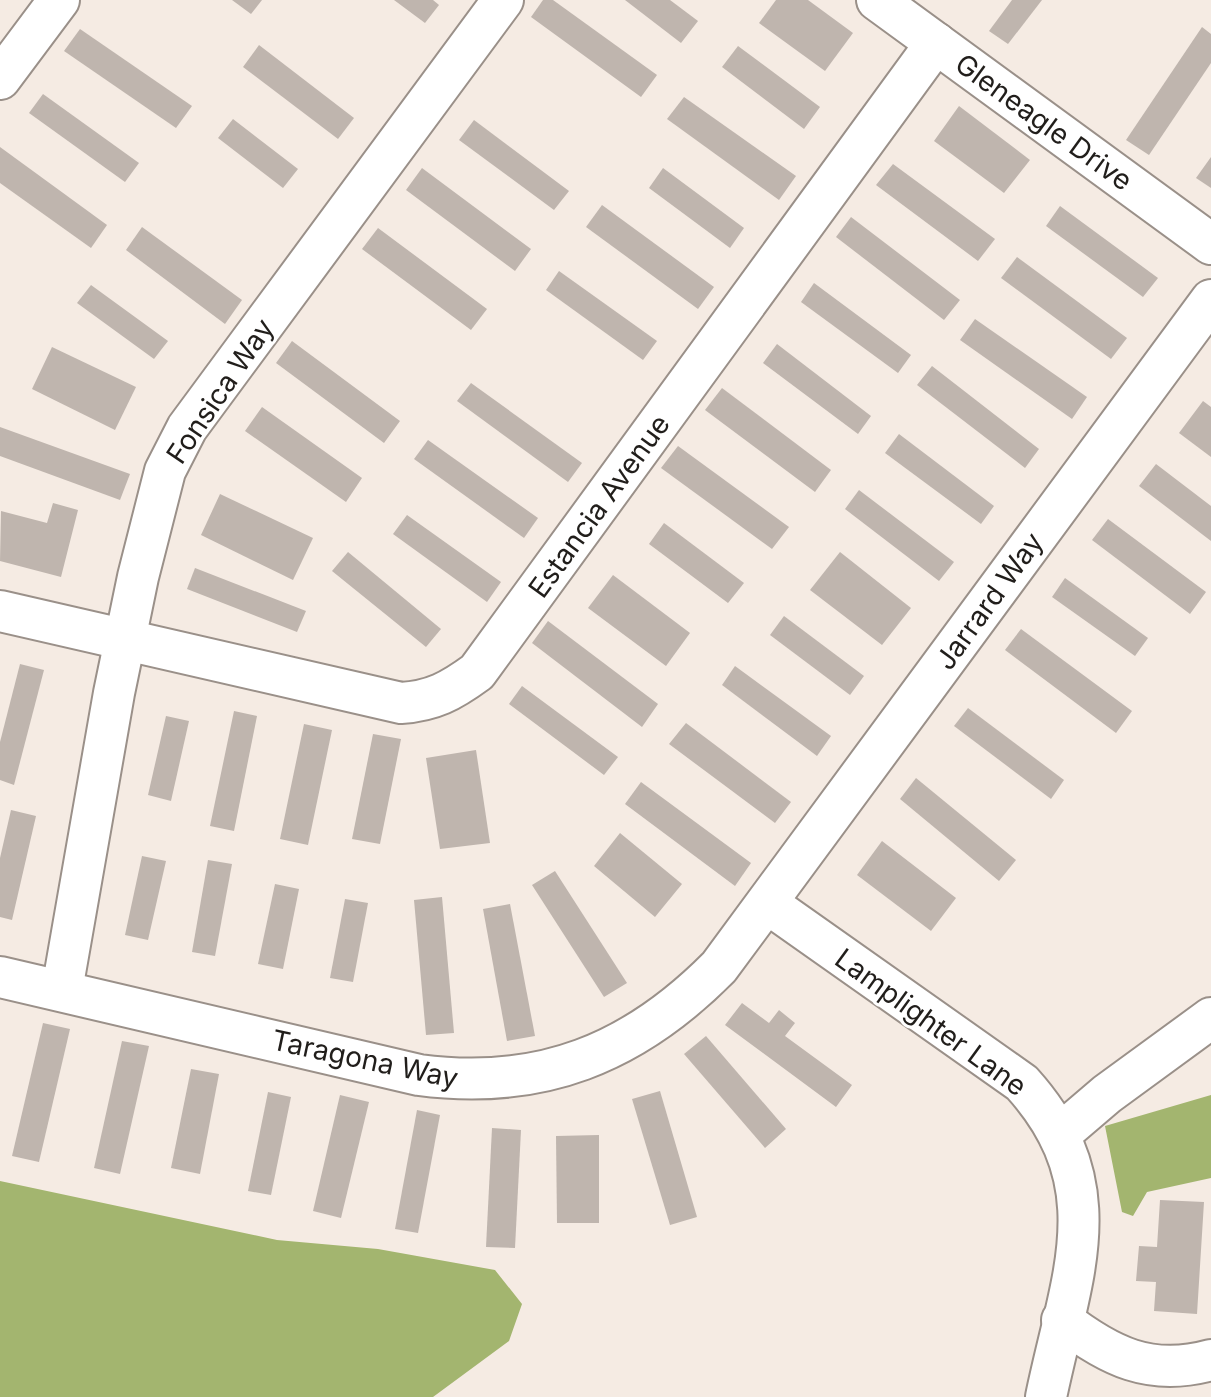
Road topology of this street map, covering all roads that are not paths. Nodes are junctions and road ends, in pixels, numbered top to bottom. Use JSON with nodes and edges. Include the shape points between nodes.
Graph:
{"nodes":[{"id":1,"x":59,"y":0,"type":"edge"},
{"id":2,"x":503,"y":0,"type":"edge"},
{"id":3,"x":877,"y":0,"type":"edge"},
{"id":4,"x":936,"y":43,"type":"junction"},
{"id":5,"x":0,"y":79,"type":"edge"},
{"id":6,"x":1211,"y":244,"type":"edge"},
{"id":7,"x":1211,"y":300,"type":"edge"},
{"id":8,"x":0,"y":611,"type":"edge"},
{"id":9,"x":125,"y":640,"type":"junction"},
{"id":10,"x":767,"y":903,"type":"junction"},
{"id":11,"x":0,"y":977,"type":"edge"},
{"id":12,"x":62,"y":990,"type":"junction"},
{"id":13,"x":1211,"y":1018,"type":"edge"},
{"id":14,"x":1059,"y":1135,"type":"junction"},
{"id":15,"x":1062,"y":1320,"type":"junction"},
{"id":16,"x":1211,"y":1360,"type":"edge"},
{"id":17,"x":1046,"y":1397,"type":"edge"}],
"edges":[{"from":1,"to":5,"type":"street"},
{"from":2,"to":9,"type":"street","name":"Fonsica Way","via":[[187,428],[165,471]]},
{"from":3,"to":4,"type":"street","name":"Gleneagle Drive"},
{"from":4,"to":6,"type":"street","name":"Gleneagle Drive"},
{"from":4,"to":9,"type":"street","name":"Estancia Avenue","via":[[477,672],[447,694],[401,703]]},
{"from":7,"to":10,"type":"street","name":"Jarrard Way"},
{"from":8,"to":9,"type":"street","name":"Estancia Avenue"},
{"from":9,"to":12,"type":"street","name":"Fonsica Way"},
{"from":10,"to":12,"type":"street","name":"Taragona Way","via":[[719,967],[668,1014],[610,1049],[525,1078],[465,1081],[419,1075]]},
{"from":10,"to":14,"type":"street","name":"Lamplighter Lane","via":[[1022,1083],[1045,1108]]},
{"from":11,"to":12,"type":"street","name":"Taragona Way"},
{"from":13,"to":14,"type":"street"},
{"from":14,"to":15,"type":"street","name":"Lamplighter Lane","via":[[1080,1192],[1080,1228]]},
{"from":15,"to":16,"type":"street","via":[[1102,1350],[1133,1362],[1191,1366]]},
{"from":15,"to":17,"type":"street","name":"Lamplighter Lane"}]}
